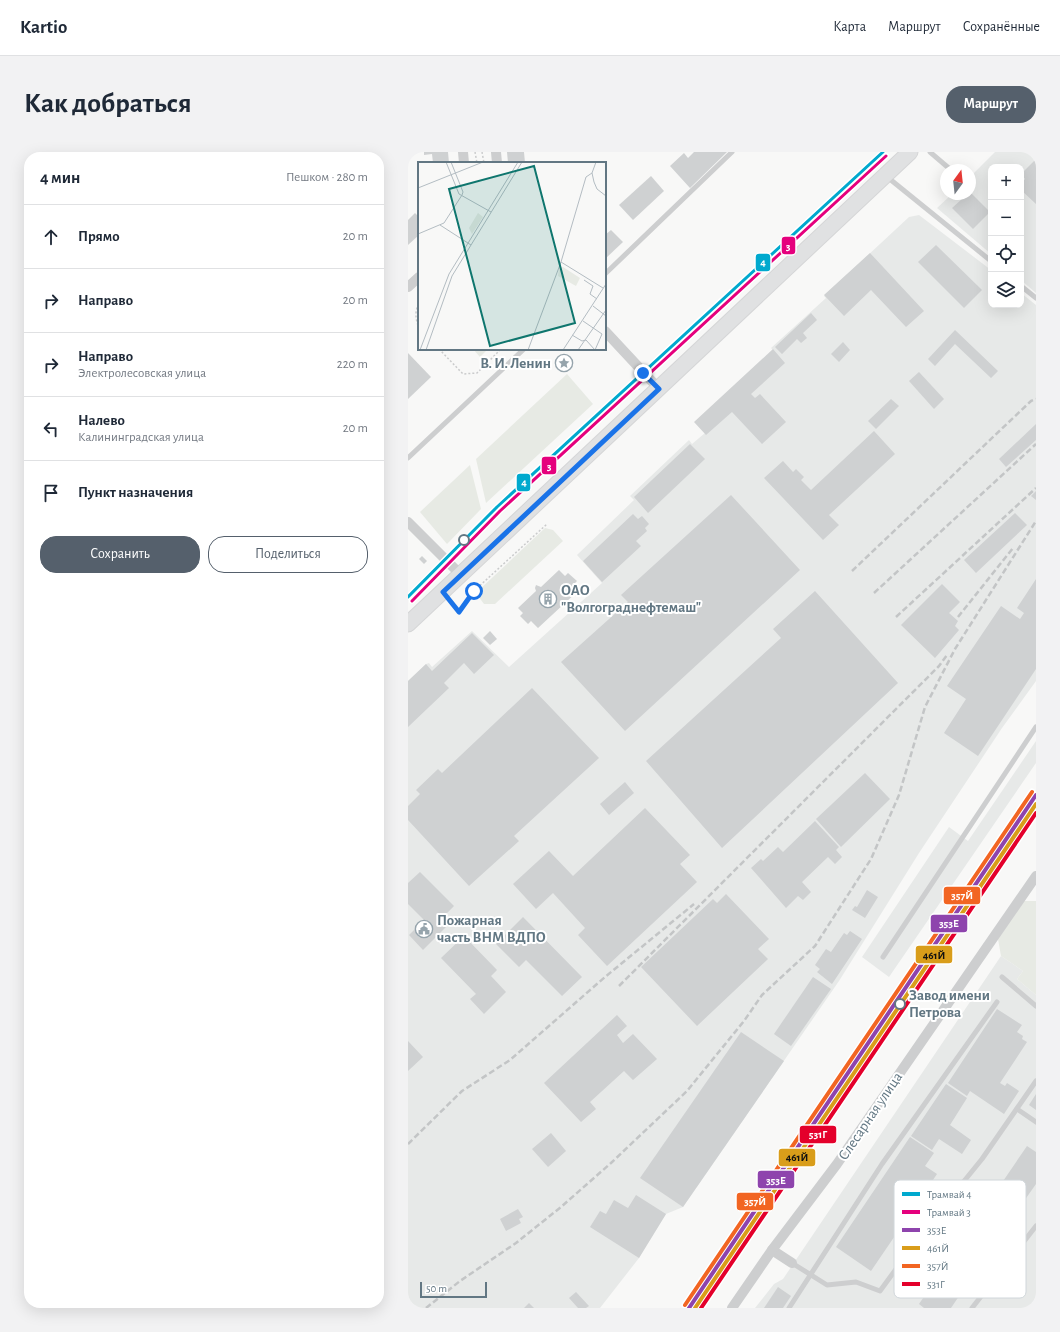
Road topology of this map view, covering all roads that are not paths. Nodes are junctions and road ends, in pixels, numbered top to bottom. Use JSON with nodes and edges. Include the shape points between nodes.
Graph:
{"nodes":[{"id":1,"x":463,"y":152,"type":"edge"},
{"id":2,"x":496,"y":152,"type":"edge"},
{"id":3,"x":732,"y":152,"type":"edge"},
{"id":4,"x":910,"y":152,"type":"edge"},
{"id":5,"x":930,"y":152,"type":"edge"},
{"id":6,"x":464,"y":162,"type":"edge"},
{"id":7,"x":497,"y":162,"type":"edge"},
{"id":8,"x":944,"y":164,"type":"edge"},
{"id":9,"x":885,"y":176,"type":"junction"},
{"id":10,"x":988,"y":260,"type":"edge"},
{"id":11,"x":606,"y":273,"type":"edge"},
{"id":12,"x":418,"y":278,"type":"edge"},
{"id":13,"x":408,"y":287,"type":"edge"},
{"id":14,"x":1024,"y":288,"type":"edge"},
{"id":15,"x":1036,"y":298,"type":"edge"},
{"id":16,"x":606,"y":332,"type":"edge"},
{"id":17,"x":523,"y":350,"type":"edge"},
{"id":18,"x":659,"y":389,"type":"junction"},
{"id":19,"x":408,"y":458,"type":"edge"},
{"id":20,"x":408,"y":522,"type":"edge"},
{"id":21,"x":460,"y":575,"type":"junction"},
{"id":22,"x":408,"y":624,"type":"edge"},
{"id":23,"x":1036,"y":727,"type":"edge"},
{"id":24,"x":1036,"y":876,"type":"edge"},
{"id":25,"x":883,"y":957,"type":"dead end"},
{"id":26,"x":1002,"y":977,"type":"dead end"},
{"id":27,"x":997,"y":1002,"type":"dead end"},
{"id":28,"x":1036,"y":1006,"type":"edge"},
{"id":29,"x":1036,"y":1080,"type":"edge"},
{"id":30,"x":1017,"y":1109,"type":"junction"},
{"id":31,"x":1036,"y":1122,"type":"edge"},
{"id":32,"x":965,"y":1180,"type":"edge"},
{"id":33,"x":1035,"y":1229,"type":"edge"},
{"id":34,"x":1026,"y":1240,"type":"edge"},
{"id":35,"x":772,"y":1250,"type":"junction"},
{"id":36,"x":792,"y":1263,"type":"joint"},
{"id":37,"x":894,"y":1272,"type":"edge"},
{"id":38,"x":811,"y":1275,"type":"junction"},
{"id":39,"x":980,"y":1298,"type":"edge"},
{"id":40,"x":732,"y":1308,"type":"edge"},
{"id":41,"x":789,"y":1308,"type":"edge"},
{"id":42,"x":972,"y":1308,"type":"edge"}],
"edges":[{"from":1,"to":6,"type":"street"},
{"from":2,"to":7,"type":"street"},
{"from":3,"to":11,"type":"lane"},
{"from":4,"to":9,"type":"main road"},
{"from":5,"to":8,"type":"lane"},
{"from":9,"to":10,"type":"lane"},
{"from":9,"to":18,"type":"main road"},
{"from":12,"to":13,"type":"street"},
{"from":14,"to":15,"type":"lane"},
{"from":16,"to":18,"type":"street"},
{"from":17,"to":19,"type":"lane"},
{"from":18,"to":21,"type":"main road"},
{"from":20,"to":21,"type":"street"},
{"from":21,"to":22,"type":"main road"},
{"from":23,"to":25,"type":"lane"},
{"from":24,"to":35,"type":"street","name":"Слесарная улица","via":[[837,1164]]},
{"from":26,"to":28,"type":"lane"},
{"from":27,"to":38,"type":"lane","via":[[882,1164]]},
{"from":29,"to":30,"type":"lane"},
{"from":30,"to":31,"type":"lane"},
{"from":30,"to":32,"type":"lane"},
{"from":33,"to":34,"type":"lane"},
{"from":35,"to":36,"type":"street"},
{"from":35,"to":40,"type":"street","name":"Слесарная улица"},
{"from":36,"to":38,"type":"lane"},
{"from":37,"to":38,"type":"lane","via":[[880,1291],[856,1282],[827,1284]]},
{"from":38,"to":41,"type":"lane"},
{"from":39,"to":42,"type":"lane"}]}
